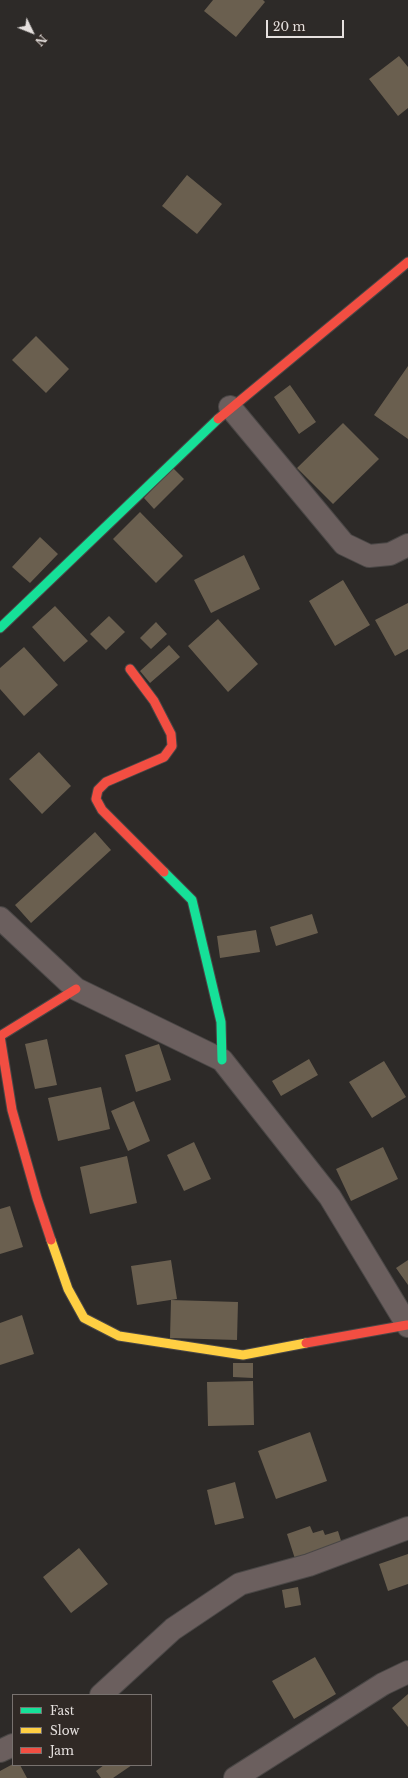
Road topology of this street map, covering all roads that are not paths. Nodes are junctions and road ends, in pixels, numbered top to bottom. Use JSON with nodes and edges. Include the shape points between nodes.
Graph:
{"nodes":[{"id":1,"x":408,"y":262,"type":"edge"},
{"id":2,"x":230,"y":407,"type":"junction"},
{"id":3,"x":408,"y":545,"type":"edge"},
{"id":4,"x":0,"y":628,"type":"edge"},
{"id":5,"x":130,"y":668,"type":"dead end"},
{"id":6,"x":0,"y":918,"type":"edge"},
{"id":7,"x":76,"y":989,"type":"junction"},
{"id":8,"x":0,"y":1036,"type":"edge"},
{"id":9,"x":222,"y":1060,"type":"junction"},
{"id":10,"x":407,"y":1325,"type":"edge"},
{"id":11,"x":408,"y":1528,"type":"edge"},
{"id":12,"x":408,"y":1672,"type":"edge"},
{"id":13,"x":102,"y":1694,"type":"edge"},
{"id":14,"x":235,"y":1778,"type":"edge"}],
"edges":[{"from":1,"to":2,"type":"street","via":[[302,351]]},
{"from":2,"to":3,"type":"street","via":[[344,544],[369,556],[390,554]]},
{"from":2,"to":4,"type":"street","via":[[107,528]]},
{"from":5,"to":9,"type":"street","via":[[154,701],[168,727],[172,746],[164,757],[106,782],[98,790],[96,799],[102,810],[192,900],[221,1022]]},
{"from":6,"to":7,"type":"street"},
{"from":7,"to":8,"type":"street"},
{"from":7,"to":9,"type":"street"},
{"from":8,"to":10,"type":"street","via":[[12,1110],[38,1198],[68,1289],[84,1318],[119,1336],[243,1355]]},
{"from":9,"to":10,"type":"street","via":[[330,1197]]},
{"from":11,"to":13,"type":"street","via":[[309,1565],[240,1584],[173,1629]]},
{"from":12,"to":14,"type":"street","via":[[382,1684]]}]}
